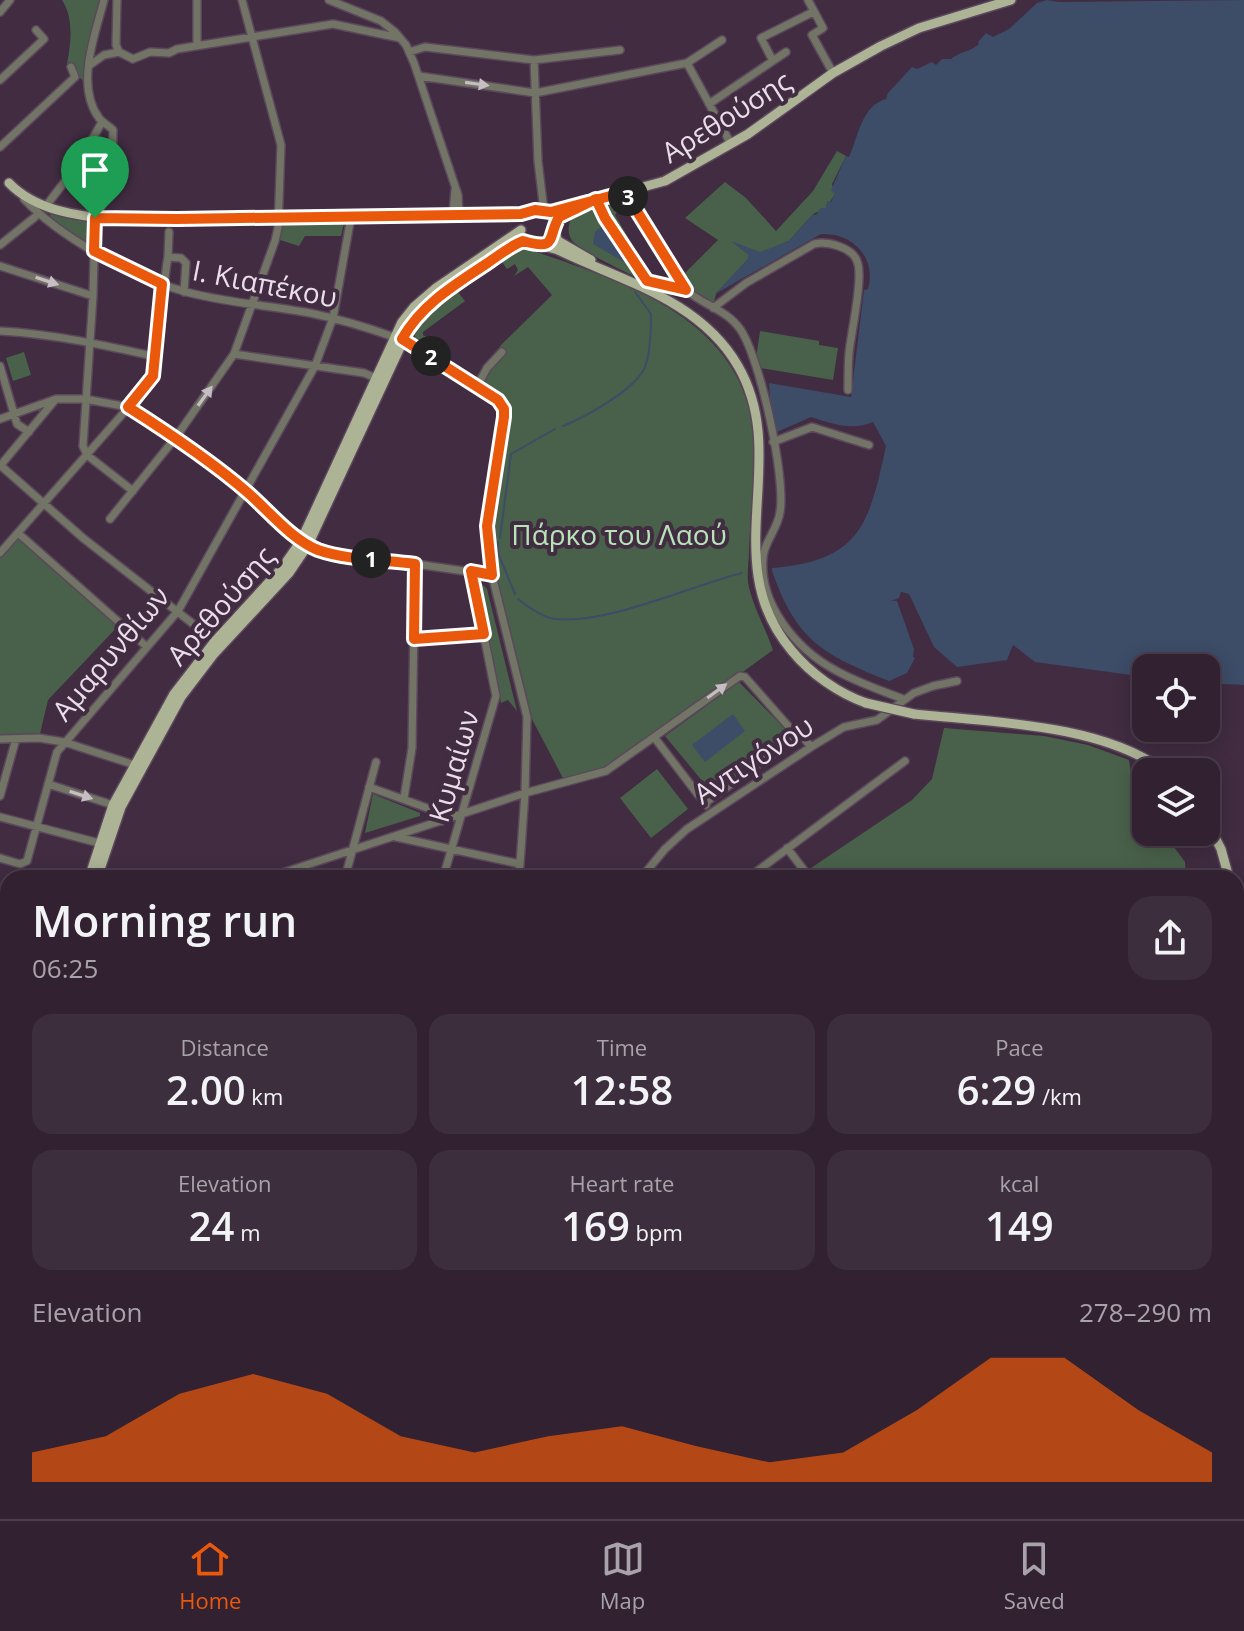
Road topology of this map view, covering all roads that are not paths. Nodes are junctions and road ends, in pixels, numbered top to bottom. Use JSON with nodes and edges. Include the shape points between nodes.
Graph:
{"nodes":[{"id":1,"x":104,"y":0,"type":"edge"},
{"id":2,"x":117,"y":0,"type":"edge"},
{"id":3,"x":197,"y":0,"type":"edge"},
{"id":4,"x":242,"y":0,"type":"edge"},
{"id":5,"x":329,"y":0,"type":"edge"},
{"id":6,"x":808,"y":0,"type":"edge"},
{"id":7,"x":1011,"y":0,"type":"edge"},
{"id":8,"x":6,"y":1,"type":"edge"},
{"id":9,"x":0,"y":12,"type":"edge"},
{"id":10,"x":813,"y":12,"type":"junction"},
{"id":11,"x":36,"y":30,"type":"dead end"},
{"id":12,"x":250,"y":37,"type":"junction"},
{"id":13,"x":400,"y":38,"type":"junction"},
{"id":14,"x":722,"y":40,"type":"dead end"},
{"id":15,"x":197,"y":46,"type":"junction"},
{"id":16,"x":620,"y":50,"type":"dead end"},
{"id":17,"x":119,"y":52,"type":"junction"},
{"id":18,"x":409,"y":52,"type":"junction"},
{"id":19,"x":786,"y":52,"type":"dead end"},
{"id":20,"x":534,"y":60,"type":"junction"},
{"id":21,"x":773,"y":61,"type":"junction"},
{"id":22,"x":687,"y":63,"type":"junction"},
{"id":23,"x":90,"y":65,"type":"junction"},
{"id":24,"x":71,"y":67,"type":"dead end"},
{"id":25,"x":833,"y":73,"type":"junction"},
{"id":26,"x":419,"y":76,"type":"junction"},
{"id":27,"x":0,"y":80,"type":"edge"},
{"id":28,"x":535,"y":93,"type":"junction"},
{"id":29,"x":709,"y":104,"type":"junction"},
{"id":30,"x":102,"y":122,"type":"junction"},
{"id":31,"x":731,"y":144,"type":"junction"},
{"id":32,"x":0,"y":147,"type":"edge"},
{"id":33,"x":4,"y":180,"type":"edge"},
{"id":34,"x":625,"y":192,"type":"junction"},
{"id":35,"x":23,"y":198,"type":"junction"},
{"id":36,"x":594,"y":200,"type":"junction"},
{"id":37,"x":49,"y":202,"type":"junction"},
{"id":38,"x":544,"y":211,"type":"junction"},
{"id":39,"x":69,"y":213,"type":"junction"},
{"id":40,"x":527,"y":213,"type":"junction"},
{"id":41,"x":456,"y":214,"type":"junction"},
{"id":42,"x":279,"y":216,"type":"junction"},
{"id":43,"x":421,"y":216,"type":"junction"},
{"id":44,"x":35,"y":217,"type":"junction"},
{"id":45,"x":351,"y":217,"type":"junction"},
{"id":46,"x":95,"y":218,"type":"junction"},
{"id":47,"x":46,"y":221,"type":"junction"},
{"id":48,"x":520,"y":228,"type":"junction"},
{"id":49,"x":555,"y":229,"type":"junction"},
{"id":50,"x":169,"y":232,"type":"dead end"},
{"id":51,"x":528,"y":242,"type":"junction"},
{"id":52,"x":0,"y":245,"type":"edge"},
{"id":53,"x":541,"y":245,"type":"junction"},
{"id":54,"x":94,"y":251,"type":"junction"},
{"id":55,"x":168,"y":257,"type":"junction"},
{"id":56,"x":0,"y":266,"type":"edge"},
{"id":57,"x":610,"y":272,"type":"junction"},
{"id":58,"x":162,"y":284,"type":"junction"},
{"id":59,"x":686,"y":290,"type":"junction"},
{"id":60,"x":184,"y":292,"type":"junction"},
{"id":61,"x":93,"y":296,"type":"junction"},
{"id":62,"x":253,"y":305,"type":"junction"},
{"id":63,"x":713,"y":308,"type":"junction"},
{"id":64,"x":333,"y":318,"type":"junction"},
{"id":65,"x":0,"y":331,"type":"edge"},
{"id":66,"x":398,"y":338,"type":"junction"},
{"id":67,"x":89,"y":341,"type":"junction"},
{"id":68,"x":502,"y":352,"type":"dead end"},
{"id":69,"x":234,"y":354,"type":"junction"},
{"id":70,"x":157,"y":357,"type":"junction"},
{"id":71,"x":0,"y":366,"type":"edge"},
{"id":72,"x":315,"y":366,"type":"junction"},
{"id":73,"x":376,"y":378,"type":"junction"},
{"id":74,"x":478,"y":385,"type":"junction"},
{"id":75,"x":848,"y":390,"type":"dead end"},
{"id":76,"x":56,"y":399,"type":"junction"},
{"id":77,"x":85,"y":399,"type":"junction"},
{"id":78,"x":128,"y":407,"type":"junction"},
{"id":79,"x":14,"y":413,"type":"junction"},
{"id":80,"x":0,"y":419,"type":"edge"},
{"id":81,"x":29,"y":432,"type":"junction"},
{"id":82,"x":176,"y":437,"type":"junction"},
{"id":83,"x":773,"y":442,"type":"junction"},
{"id":84,"x":869,"y":445,"type":"dead end"},
{"id":85,"x":87,"y":455,"type":"junction"},
{"id":86,"x":0,"y":466,"type":"edge"},
{"id":87,"x":133,"y":491,"type":"junction"},
{"id":88,"x":245,"y":491,"type":"junction"},
{"id":89,"x":45,"y":502,"type":"junction"},
{"id":90,"x":110,"y":519,"type":"dead end"},
{"id":91,"x":18,"y":533,"type":"junction"},
{"id":92,"x":305,"y":543,"type":"junction"},
{"id":93,"x":0,"y":553,"type":"edge"},
{"id":94,"x":415,"y":564,"type":"junction"},
{"id":95,"x":471,"y":571,"type":"junction"},
{"id":96,"x":492,"y":575,"type":"junction"},
{"id":97,"x":178,"y":611,"type":"junction"},
{"id":98,"x":484,"y":634,"type":"junction"},
{"id":99,"x":414,"y":639,"type":"junction"},
{"id":100,"x":215,"y":641,"type":"junction"},
{"id":101,"x":147,"y":647,"type":"junction"},
{"id":102,"x":957,"y":681,"type":"dead end"},
{"id":103,"x":903,"y":699,"type":"junction"},
{"id":104,"x":797,"y":736,"type":"junction"},
{"id":105,"x":654,"y":737,"type":"junction"},
{"id":106,"x":0,"y":739,"type":"edge"},
{"id":107,"x":16,"y":739,"type":"junction"},
{"id":108,"x":64,"y":742,"type":"junction"},
{"id":109,"x":811,"y":747,"type":"junction"},
{"id":110,"x":1140,"y":758,"type":"edge"},
{"id":111,"x":905,"y":761,"type":"dead end"},
{"id":112,"x":376,"y":762,"type":"dead end"},
{"id":113,"x":139,"y":766,"type":"junction"},
{"id":114,"x":48,"y":784,"type":"junction"},
{"id":115,"x":369,"y":787,"type":"junction"},
{"id":116,"x":525,"y":793,"type":"junction"},
{"id":117,"x":0,"y":796,"type":"edge"},
{"id":118,"x":404,"y":798,"type":"junction"},
{"id":119,"x":705,"y":803,"type":"junction"},
{"id":120,"x":113,"y":805,"type":"junction"},
{"id":121,"x":711,"y":812,"type":"junction"},
{"id":122,"x":463,"y":814,"type":"junction"},
{"id":123,"x":0,"y":817,"type":"edge"},
{"id":124,"x":442,"y":821,"type":"junction"},
{"id":125,"x":36,"y":827,"type":"junction"},
{"id":126,"x":394,"y":837,"type":"junction"},
{"id":127,"x":99,"y":843,"type":"junction"},
{"id":128,"x":1219,"y":846,"type":"edge"},
{"id":129,"x":787,"y":848,"type":"junction"},
{"id":130,"x":452,"y":849,"type":"junction"},
{"id":131,"x":352,"y":850,"type":"junction"},
{"id":132,"x":0,"y":858,"type":"edge"},
{"id":133,"x":520,"y":864,"type":"junction"},
{"id":134,"x":91,"y":870,"type":"edge"},
{"id":135,"x":100,"y":870,"type":"edge"},
{"id":136,"x":291,"y":870,"type":"edge"},
{"id":137,"x":347,"y":870,"type":"edge"},
{"id":138,"x":445,"y":870,"type":"edge"},
{"id":139,"x":520,"y":870,"type":"edge"},
{"id":140,"x":648,"y":870,"type":"edge"},
{"id":141,"x":758,"y":870,"type":"edge"},
{"id":142,"x":804,"y":870,"type":"edge"},
{"id":143,"x":1227,"y":870,"type":"edge"}],
"edges":[{"from":1,"to":23,"type":"street"},
{"from":2,"to":17,"type":"street"},
{"from":3,"to":15,"type":"street"},
{"from":4,"to":12,"type":"street"},
{"from":5,"to":13,"type":"street","via":[[381,21]]},
{"from":6,"to":10,"type":"street"},
{"from":7,"to":25,"type":"main road","name":"Αρεθούσης","via":[[919,28]]},
{"from":8,"to":9,"type":"street"},
{"from":10,"to":21,"type":"street","via":[[761,38]]},
{"from":10,"to":25,"type":"street","via":[[823,28],[812,35]]},
{"from":11,"to":27,"type":"street","via":[[44,39]]},
{"from":12,"to":13,"type":"street","via":[[333,24]]},
{"from":12,"to":15,"type":"street"},
{"from":12,"to":42,"type":"street","via":[[281,145]]},
{"from":13,"to":18,"type":"street"},
{"from":14,"to":22,"type":"street"},
{"from":15,"to":17,"type":"street","via":[[133,59]]},
{"from":16,"to":20,"type":"street"},
{"from":17,"to":23,"type":"street"},
{"from":18,"to":20,"type":"street","via":[[425,47]]},
{"from":18,"to":26,"type":"street"},
{"from":19,"to":21,"type":"street"},
{"from":20,"to":28,"type":"street"},
{"from":21,"to":29,"type":"street"},
{"from":22,"to":28,"type":"street"},
{"from":22,"to":29,"type":"street"},
{"from":23,"to":30,"type":"street","via":[[92,105]]},
{"from":24,"to":32,"type":"street","via":[[75,77]]},
{"from":25,"to":31,"type":"main road","name":"Αρεθούσης"},
{"from":26,"to":28,"type":"street","one_way":true},
{"from":26,"to":41,"type":"street","via":[[458,195]]},
{"from":28,"to":38,"type":"street"},
{"from":29,"to":31,"type":"street"},
{"from":30,"to":37,"type":"street"},
{"from":30,"to":46,"type":"street","via":[[114,133],[113,176]]},
{"from":31,"to":34,"type":"main road","name":"Αρεθούσης","via":[[665,181]]},
{"from":33,"to":35,"type":"main road"},
{"from":33,"to":37,"type":"main road"},
{"from":34,"to":36,"type":"main road","name":"Αρεθούσης"},
{"from":34,"to":59,"type":"street"},
{"from":35,"to":39,"type":"main road"},
{"from":35,"to":44,"type":"street"},
{"from":35,"to":47,"type":"street","name":"Ι. Κιαπέκου"},
{"from":36,"to":38,"type":"main road","name":"Αρεθούσης"},
{"from":36,"to":49,"type":"main road","name":"Αρεθούσης","via":[[559,217]]},
{"from":36,"to":59,"type":"street","via":[[647,281]]},
{"from":37,"to":39,"type":"main road"},
{"from":38,"to":40,"type":"main road"},
{"from":38,"to":49,"type":"main road","via":[[552,216]]},
{"from":39,"to":46,"type":"main road"},
{"from":40,"to":41,"type":"main road"},
{"from":40,"to":48,"type":"main road"},
{"from":41,"to":43,"type":"main road"},
{"from":42,"to":45,"type":"main road"},
{"from":42,"to":46,"type":"main road"},
{"from":42,"to":62,"type":"street"},
{"from":43,"to":45,"type":"main road"},
{"from":43,"to":48,"type":"main road","via":[[510,219]]},
{"from":44,"to":47,"type":"street","name":"Ι. Κιαπέκου"},
{"from":44,"to":52,"type":"street"},
{"from":45,"to":64,"type":"street","name":"Αμαρυνθίων"},
{"from":46,"to":54,"type":"street"},
{"from":47,"to":54,"type":"street","name":"Ι. Κιαπέκου"},
{"from":48,"to":51,"type":"main road"},
{"from":48,"to":66,"type":"main road","name":"Αρεθούσης","via":[[414,307]]},
{"from":49,"to":53,"type":"main road"},
{"from":49,"to":57,"type":"main road","via":[[558,241]]},
{"from":50,"to":55,"type":"street"},
{"from":51,"to":53,"type":"main road"},
{"from":51,"to":66,"type":"main road","name":"Αρεθούσης","via":[[509,248],[443,293]]},
{"from":53,"to":57,"type":"main road"},
{"from":54,"to":58,"type":"street","name":"Ι. Κιαπέκου"},
{"from":54,"to":61,"type":"street"},
{"from":55,"to":58,"type":"street"},
{"from":55,"to":60,"type":"street","via":[[186,263]]},
{"from":56,"to":61,"type":"street","one_way":true},
{"from":57,"to":110,"type":"main road","bridge":true,"via":[[691,315],[736,363],[754,403],[759,432],[755,561],[762,600],[797,658],[866,703],[1082,737]]},
{"from":58,"to":60,"type":"street","name":"Ι. Κιαπέκου"},
{"from":58,"to":70,"type":"street"},
{"from":59,"to":63,"type":"street"},
{"from":60,"to":62,"type":"street","name":"Ι. Κιαπέκου"},
{"from":61,"to":67,"type":"street"},
{"from":62,"to":64,"type":"street","name":"Ι. Κιαπέκου"},
{"from":62,"to":69,"type":"street"},
{"from":63,"to":75,"type":"street","via":[[814,244],[846,249],[859,269]]},
{"from":63,"to":83,"type":"street","via":[[732,319],[745,336]]},
{"from":64,"to":66,"type":"street","name":"Ι. Κιαπέκου"},
{"from":64,"to":72,"type":"street","name":"Αμαρυνθίων"},
{"from":65,"to":67,"type":"street"},
{"from":66,"to":73,"type":"main road","name":"Αρεθούσης"},
{"from":66,"to":74,"type":"street","name":"Ι. Κιαπέκου"},
{"from":66,"to":92,"type":"main road","name":"Αρεθούσης"},
{"from":67,"to":70,"type":"street"},
{"from":67,"to":77,"type":"street"},
{"from":68,"to":74,"type":"street"},
{"from":69,"to":72,"type":"street"},
{"from":82,"to":69,"type":"street","one_way":true},
{"from":70,"to":78,"type":"street","via":[[149,384]]},
{"from":71,"to":79,"type":"street"},
{"from":72,"to":73,"type":"street"},
{"from":72,"to":88,"type":"street","name":"Αμαρυνθίων"},
{"from":73,"to":92,"type":"main road","name":"Αρεθούσης"},
{"from":74,"to":96,"type":"street","name":"Ι. Κιαπέκου","via":[[504,409],[487,526]]},
{"from":76,"to":77,"type":"street"},
{"from":76,"to":79,"type":"street"},
{"from":76,"to":81,"type":"street"},
{"from":77,"to":78,"type":"street"},
{"from":77,"to":85,"type":"street"},
{"from":78,"to":82,"type":"street"},
{"from":78,"to":85,"type":"street"},
{"from":79,"to":80,"type":"street"},
{"from":79,"to":81,"type":"street","via":[[17,424]]},
{"from":81,"to":86,"type":"street"},
{"from":82,"to":87,"type":"street"},
{"from":82,"to":88,"type":"street"},
{"from":83,"to":84,"type":"street","via":[[812,427]]},
{"from":83,"to":103,"type":"street","via":[[780,512],[762,563],[775,611],[828,666]]},
{"from":85,"to":87,"type":"street"},
{"from":85,"to":89,"type":"street"},
{"from":86,"to":89,"type":"street"},
{"from":87,"to":90,"type":"street"},
{"from":88,"to":92,"type":"street"},
{"from":88,"to":97,"type":"street","name":"Αμαρυνθίων"},
{"from":89,"to":91,"type":"street"},
{"from":89,"to":97,"type":"street"},
{"from":91,"to":93,"type":"street"},
{"from":91,"to":101,"type":"street"},
{"from":92,"to":94,"type":"street","via":[[333,553]]},
{"from":92,"to":100,"type":"main road","name":"Αρεθούσης"},
{"from":92,"to":113,"type":"main road","name":"Αρεθούσης","via":[[289,573],[193,679]]},
{"from":94,"to":95,"type":"street"},
{"from":94,"to":99,"type":"street"},
{"from":95,"to":96,"type":"street"},
{"from":95,"to":98,"type":"street","name":"Κυμαίων"},
{"from":96,"to":116,"type":"street","via":[[528,735]]},
{"from":97,"to":100,"type":"street"},
{"from":97,"to":101,"type":"street","name":"Αμαρυνθίων"},
{"from":98,"to":99,"type":"street"},
{"from":98,"to":122,"type":"street","name":"Κυμαίων","via":[[496,696]]},
{"from":99,"to":118,"type":"street","via":[[412,748]]},
{"from":100,"to":113,"type":"main road","name":"Αρεθούσης","via":[[174,694]]},
{"from":101,"to":108,"type":"street","name":"Αμαρυνθίων"},
{"from":102,"to":103,"type":"street","name":"Αντιγόνου"},
{"from":103,"to":109,"type":"street","name":"Αντιγόνου","via":[[877,720],[844,727]]},
{"from":105,"to":104,"type":"street","one_way":true,"via":[[742,675]]},
{"from":104,"to":109,"type":"street"},
{"from":104,"to":119,"type":"street"},
{"from":105,"to":116,"type":"street","via":[[606,771]]},
{"from":105,"to":119,"type":"street"},
{"from":106,"to":107,"type":"street"},
{"from":107,"to":108,"type":"street"},
{"from":107,"to":117,"type":"street"},
{"from":108,"to":113,"type":"street"},
{"from":108,"to":114,"type":"street","name":"Αμαρυνθίων"},
{"from":109,"to":121,"type":"street","name":"Αντιγόνου"},
{"from":111,"to":129,"type":"street"},
{"from":112,"to":115,"type":"street"},
{"from":113,"to":120,"type":"main road","name":"Αρεθούσης"},
{"from":113,"to":135,"type":"main road","name":"Αρεθούσης"},
{"from":114,"to":120,"type":"street","one_way":true},
{"from":114,"to":125,"type":"street","name":"Αμαρυνθίων"},
{"from":115,"to":118,"type":"street"},
{"from":115,"to":131,"type":"street"},
{"from":116,"to":122,"type":"street"},
{"from":116,"to":133,"type":"street"},
{"from":118,"to":124,"type":"street","via":[[430,809]]},
{"from":119,"to":121,"type":"street"},
{"from":120,"to":127,"type":"main road","name":"Αρεθούσης"},
{"from":121,"to":140,"type":"street","name":"Αντιγόνου","via":[[676,838]]},
{"from":122,"to":124,"type":"street"},
{"from":122,"to":130,"type":"street","name":"Κυμαίων"},
{"from":123,"to":125,"type":"street"},
{"from":124,"to":126,"type":"street"},
{"from":125,"to":127,"type":"street"},
{"from":125,"to":132,"type":"street","name":"Αμαρυνθίων","via":[[27,861]]},
{"from":126,"to":130,"type":"street"},
{"from":126,"to":131,"type":"street"},
{"from":127,"to":134,"type":"main road","name":"Αρεθούσης"},
{"from":128,"to":143,"type":"main road"},
{"from":129,"to":141,"type":"street"},
{"from":129,"to":142,"type":"street"},
{"from":130,"to":133,"type":"street"},
{"from":130,"to":138,"type":"street","name":"Κυμαίων"},
{"from":131,"to":136,"type":"street"},
{"from":131,"to":137,"type":"street"},
{"from":133,"to":139,"type":"street"}]}
